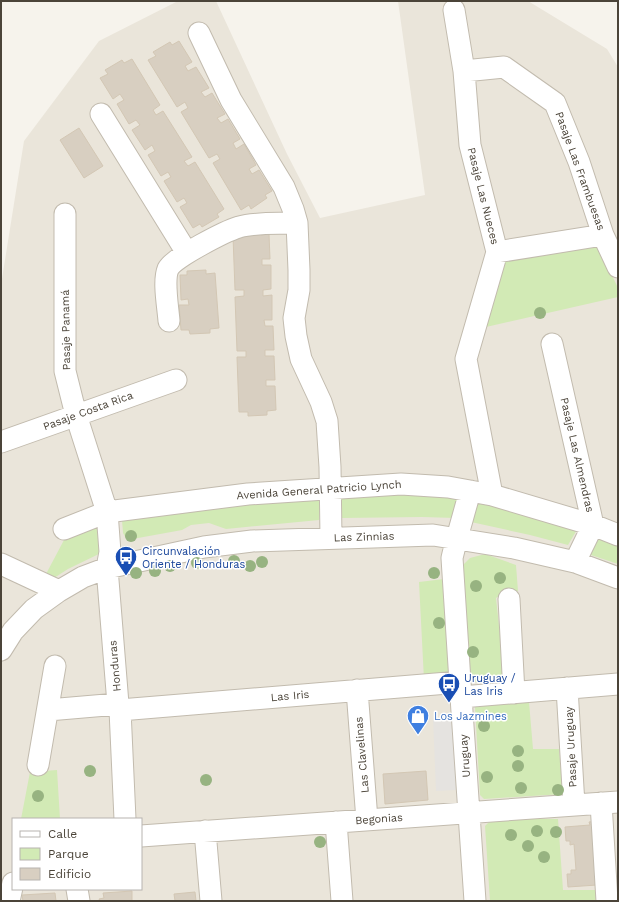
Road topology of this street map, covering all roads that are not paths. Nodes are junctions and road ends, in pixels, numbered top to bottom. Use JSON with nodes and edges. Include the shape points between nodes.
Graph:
{"nodes":[{"id":1,"x":454,"y":10,"type":"dead end"},
{"id":2,"x":199,"y":33,"type":"dead end"},
{"id":3,"x":464,"y":71,"type":"junction"},
{"id":4,"x":100,"y":114,"type":"dead end"},
{"id":5,"x":64,"y":214,"type":"dead end"},
{"id":6,"x":297,"y":223,"type":"junction"},
{"id":7,"x":603,"y":235,"type":"junction"},
{"id":8,"x":497,"y":252,"type":"junction"},
{"id":9,"x":187,"y":253,"type":"junction"},
{"id":10,"x":618,"y":267,"type":"edge"},
{"id":11,"x":169,"y":321,"type":"dead end"},
{"id":12,"x":552,"y":344,"type":"dead end"},
{"id":13,"x":176,"y":380,"type":"dead end"},
{"id":14,"x":76,"y":416,"type":"junction"},
{"id":15,"x":1,"y":442,"type":"edge"},
{"id":16,"x":330,"y":489,"type":"junction"},
{"id":17,"x":470,"y":491,"type":"junction"},
{"id":18,"x":492,"y":495,"type":"junction"},
{"id":19,"x":107,"y":512,"type":"junction"},
{"id":20,"x":593,"y":525,"type":"junction"},
{"id":21,"x":64,"y":529,"type":"dead end"},
{"id":22,"x":618,"y":535,"type":"edge"},
{"id":23,"x":331,"y":538,"type":"junction"},
{"id":24,"x":456,"y":538,"type":"junction"},
{"id":25,"x":575,"y":562,"type":"junction"},
{"id":26,"x":1,"y":564,"type":"edge"},
{"id":27,"x":107,"y":568,"type":"junction"},
{"id":28,"x":618,"y":578,"type":"edge"},
{"id":29,"x":59,"y":591,"type":"junction"},
{"id":30,"x":508,"y":599,"type":"dead end"},
{"id":31,"x":1,"y":650,"type":"edge"},
{"id":32,"x":55,"y":666,"type":"dead end"},
{"id":33,"x":618,"y":684,"type":"edge"},
{"id":34,"x":567,"y":688,"type":"junction"},
{"id":35,"x":357,"y":690,"type":"junction"},
{"id":36,"x":460,"y":690,"type":"junction"},
{"id":37,"x":514,"y":692,"type":"junction"},
{"id":38,"x":119,"y":707,"type":"junction"},
{"id":39,"x":48,"y":710,"type":"junction"},
{"id":40,"x":38,"y":765,"type":"dead end"},
{"id":41,"x":609,"y":802,"type":"edge"},
{"id":42,"x":574,"y":805,"type":"junction"},
{"id":43,"x":469,"y":812,"type":"junction"},
{"id":44,"x":125,"y":818,"type":"edge"},
{"id":45,"x":367,"y":820,"type":"junction"},
{"id":46,"x":336,"y":822,"type":"junction"},
{"id":47,"x":205,"y":831,"type":"junction"},
{"id":48,"x":142,"y":836,"type":"edge"},
{"id":49,"x":12,"y":888,"type":"edge"},
{"id":50,"x":78,"y":890,"type":"edge"},
{"id":51,"x":9,"y":901,"type":"edge"},
{"id":52,"x":78,"y":901,"type":"edge"},
{"id":53,"x":211,"y":901,"type":"edge"},
{"id":54,"x":342,"y":901,"type":"edge"},
{"id":55,"x":476,"y":901,"type":"edge"},
{"id":56,"x":607,"y":901,"type":"edge"}],
"edges":[{"from":1,"to":3,"type":"street","name":"Pasaje Las Nueces"},
{"from":2,"to":6,"type":"street","via":[[231,100],[284,187]]},
{"from":3,"to":7,"type":"street","name":"Pasaje Las Frambuesas","via":[[504,67],[555,103],[579,162]]},
{"from":3,"to":8,"type":"street","name":"Pasaje Las Nueces","via":[[470,144]]},
{"from":4,"to":9,"type":"street"},
{"from":5,"to":14,"type":"street","name":"Pasaje Panamá","via":[[65,371]]},
{"from":6,"to":9,"type":"street","via":[[239,227]]},
{"from":6,"to":16,"type":"street","via":[[299,270],[294,318],[296,336],[301,359],[327,421]]},
{"from":7,"to":8,"type":"street"},
{"from":7,"to":10,"type":"street","name":"Pasaje Las Frambuesas"},
{"from":8,"to":18,"type":"street","name":"Pasaje Las Nueces","via":[[466,359]]},
{"from":9,"to":11,"type":"street","via":[[169,268],[166,278]]},
{"from":12,"to":20,"type":"street","name":"Pasaje Las Almendras"},
{"from":13,"to":14,"type":"street","name":"Pasaje Costa Rica"},
{"from":14,"to":15,"type":"street","name":"Pasaje Costa Rica"},
{"from":14,"to":19,"type":"street","name":"Pasaje Panamá"},
{"from":16,"to":17,"type":"street","name":"Avenida General Patricio Lynch","via":[[401,484]]},
{"from":16,"to":19,"type":"street","name":"Avenida General Patricio Lynch","via":[[248,494]]},
{"from":16,"to":23,"type":"street"},
{"from":17,"to":18,"type":"street","name":"Avenida General Patricio Lynch"},
{"from":17,"to":24,"type":"street","name":"Uruguay"},
{"from":18,"to":20,"type":"street","name":"Avenida General Patricio Lynch"},
{"from":19,"to":21,"type":"street","name":"Avenida General Patricio Lynch"},
{"from":19,"to":27,"type":"street","name":"Honduras","via":[[110,552]]},
{"from":20,"to":22,"type":"street","name":"Avenida General Patricio Lynch"},
{"from":20,"to":25,"type":"street","name":"Pasaje Las Almendras"},
{"from":23,"to":24,"type":"street","name":"Las Zinnias","via":[[433,535]]},
{"from":23,"to":27,"type":"street","name":"Las Zinnias","via":[[252,541],[204,547]]},
{"from":24,"to":25,"type":"street","name":"Las Zinnias"},
{"from":24,"to":36,"type":"street","name":"Uruguay","via":[[452,558]]},
{"from":25,"to":28,"type":"street","name":"Las Zinnias"},
{"from":26,"to":29,"type":"street"},
{"from":27,"to":29,"type":"street","name":"Las Zinnias","via":[[84,576]]},
{"from":27,"to":38,"type":"street","name":"Honduras"},
{"from":29,"to":31,"type":"street","name":"Las Zinnias","via":[[34,609],[13,631]]},
{"from":30,"to":37,"type":"street"},
{"from":32,"to":39,"type":"street"},
{"from":33,"to":34,"type":"street","name":"Las Iris"},
{"from":34,"to":37,"type":"street","name":"Las Iris"},
{"from":34,"to":42,"type":"street","name":"Pasaje Uruguay"},
{"from":35,"to":36,"type":"street","name":"Las Iris"},
{"from":35,"to":38,"type":"street","name":"Las Iris"},
{"from":35,"to":45,"type":"street","name":"Las Clavelinas"},
{"from":36,"to":37,"type":"street","name":"Las Iris"},
{"from":36,"to":43,"type":"street","name":"Uruguay"},
{"from":38,"to":39,"type":"street","name":"Las Iris"},
{"from":38,"to":44,"type":"street","name":"Honduras"},
{"from":39,"to":40,"type":"street"},
{"from":41,"to":42,"type":"street","name":"Begonias"},
{"from":41,"to":56,"type":"street"},
{"from":42,"to":43,"type":"street","name":"Begonias"},
{"from":43,"to":45,"type":"street","name":"Begonias"},
{"from":43,"to":55,"type":"street","name":"Uruguay"},
{"from":45,"to":46,"type":"street","name":"Begonias"},
{"from":46,"to":47,"type":"street","name":"Begonias"},
{"from":46,"to":54,"type":"street"},
{"from":47,"to":48,"type":"street","name":"Begonias"},
{"from":47,"to":53,"type":"street"},
{"from":49,"to":51,"type":"street"},
{"from":50,"to":52,"type":"street"}]}
